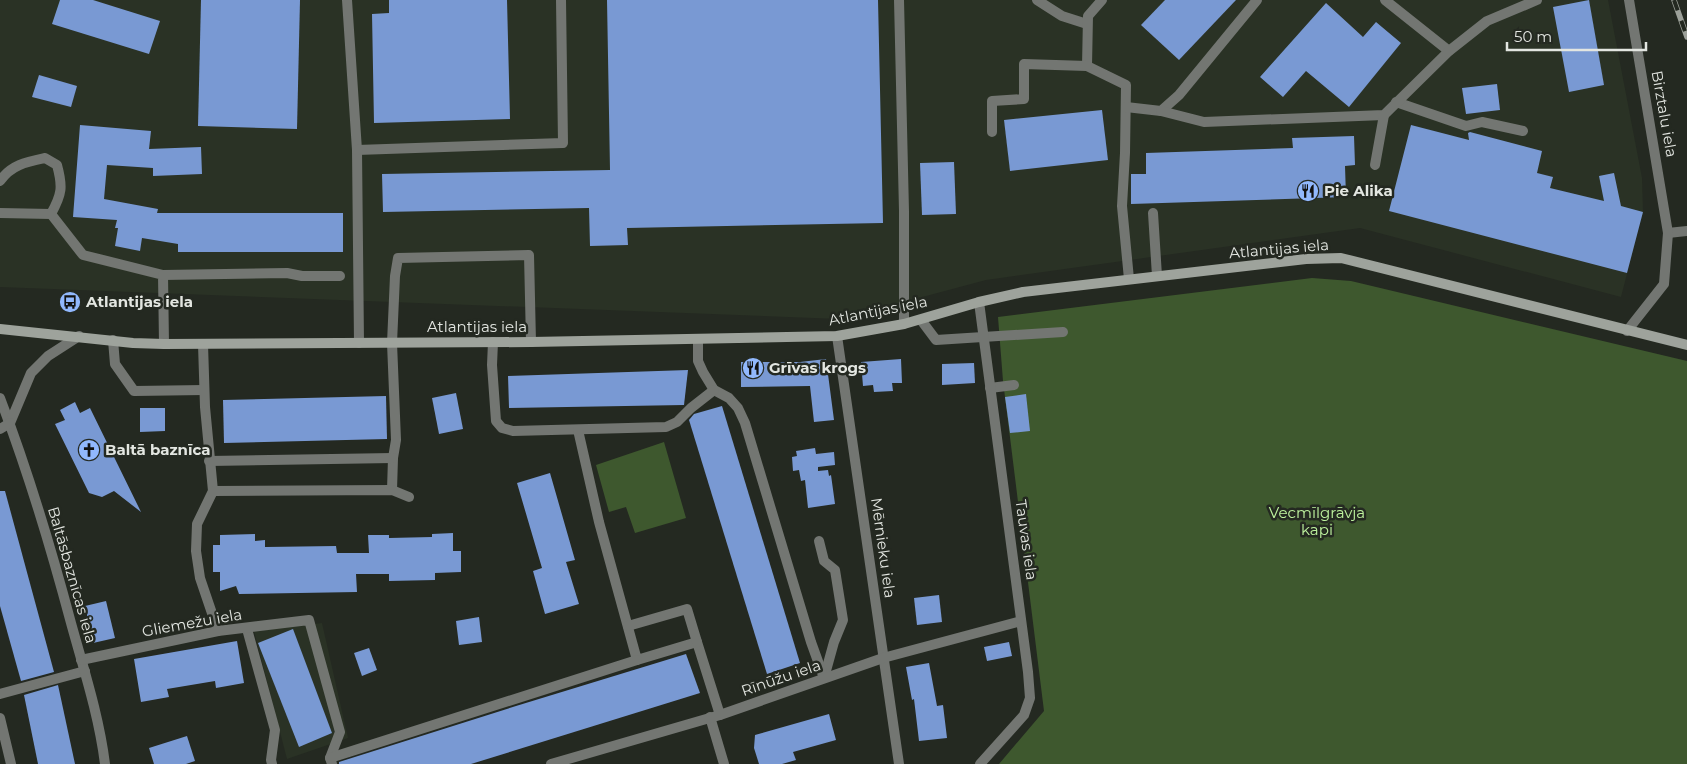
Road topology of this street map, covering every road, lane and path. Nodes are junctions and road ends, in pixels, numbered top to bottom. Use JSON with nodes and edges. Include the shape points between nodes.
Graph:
{"nodes":[{"id":1,"x":347,"y":0,"type":"edge"},
{"id":2,"x":561,"y":0,"type":"edge"},
{"id":3,"x":899,"y":0,"type":"edge"},
{"id":4,"x":1037,"y":0,"type":"edge"},
{"id":5,"x":1102,"y":0,"type":"edge"},
{"id":6,"x":1257,"y":0,"type":"edge"},
{"id":7,"x":1385,"y":0,"type":"edge"},
{"id":8,"x":1537,"y":0,"type":"edge"},
{"id":9,"x":1629,"y":0,"type":"edge"},
{"id":10,"x":1514,"y":5,"type":"edge"},
{"id":11,"x":1087,"y":24,"type":"junction"},
{"id":12,"x":1448,"y":51,"type":"junction"},
{"id":13,"x":1087,"y":66,"type":"junction"},
{"id":14,"x":1396,"y":102,"type":"junction"},
{"id":15,"x":1126,"y":107,"type":"junction"},
{"id":16,"x":1161,"y":111,"type":"junction"},
{"id":17,"x":1384,"y":115,"type":"junction"},
{"id":18,"x":1523,"y":131,"type":"dead end"},
{"id":19,"x":992,"y":132,"type":"dead end"},
{"id":20,"x":357,"y":150,"type":"junction"},
{"id":21,"x":1375,"y":165,"type":"dead end"},
{"id":22,"x":0,"y":181,"type":"edge"},
{"id":23,"x":1153,"y":212,"type":"dead end"},
{"id":24,"x":0,"y":213,"type":"edge"},
{"id":25,"x":51,"y":214,"type":"junction"},
{"id":26,"x":1687,"y":231,"type":"edge"},
{"id":27,"x":1668,"y":233,"type":"junction"},
{"id":28,"x":163,"y":275,"type":"junction"},
{"id":29,"x":340,"y":276,"type":"dead end"},
{"id":30,"x":1157,"y":276,"type":"junction"},
{"id":31,"x":1128,"y":279,"type":"junction"},
{"id":32,"x":979,"y":302,"type":"junction"},
{"id":33,"x":921,"y":320,"type":"junction"},
{"id":34,"x":904,"y":324,"type":"junction"},
{"id":35,"x":0,"y":329,"type":"edge"},
{"id":36,"x":1627,"y":331,"type":"junction"},
{"id":37,"x":1062,"y":332,"type":"dead end"},
{"id":38,"x":79,"y":336,"type":"junction"},
{"id":39,"x":837,"y":336,"type":"junction"},
{"id":40,"x":983,"y":338,"type":"junction"},
{"id":41,"x":698,"y":339,"type":"junction"},
{"id":42,"x":112,"y":340,"type":"junction"},
{"id":43,"x":493,"y":342,"type":"junction"},
{"id":44,"x":531,"y":342,"type":"junction"},
{"id":45,"x":359,"y":343,"type":"junction"},
{"id":46,"x":392,"y":343,"type":"junction"},
{"id":47,"x":164,"y":344,"type":"junction"},
{"id":48,"x":203,"y":344,"type":"junction"},
{"id":49,"x":1687,"y":345,"type":"edge"},
{"id":50,"x":1014,"y":385,"type":"dead end"},
{"id":51,"x":990,"y":388,"type":"junction"},
{"id":52,"x":204,"y":390,"type":"junction"},
{"id":53,"x":714,"y":390,"type":"junction"},
{"id":54,"x":0,"y":398,"type":"edge"},
{"id":55,"x":10,"y":423,"type":"junction"},
{"id":56,"x":0,"y":429,"type":"edge"},
{"id":57,"x":578,"y":430,"type":"junction"},
{"id":58,"x":393,"y":458,"type":"junction"},
{"id":59,"x":209,"y":461,"type":"junction"},
{"id":60,"x":392,"y":490,"type":"junction"},
{"id":61,"x":213,"y":491,"type":"junction"},
{"id":62,"x":409,"y":497,"type":"dead end"},
{"id":63,"x":819,"y":541,"type":"dead end"},
{"id":64,"x":1021,"y":621,"type":"junction"},
{"id":65,"x":628,"y":626,"type":"junction"},
{"id":66,"x":247,"y":629,"type":"junction"},
{"id":67,"x":218,"y":631,"type":"junction"},
{"id":68,"x":697,"y":642,"type":"junction"},
{"id":69,"x":883,"y":658,"type":"junction"},
{"id":70,"x":81,"y":660,"type":"junction"},
{"id":71,"x":637,"y":660,"type":"junction"},
{"id":72,"x":85,"y":671,"type":"junction"},
{"id":73,"x":824,"y":678,"type":"junction"},
{"id":74,"x":0,"y":694,"type":"edge"},
{"id":75,"x":715,"y":716,"type":"junction"},
{"id":76,"x":0,"y":718,"type":"edge"},
{"id":77,"x":331,"y":761,"type":"edge"},
{"id":78,"x":11,"y":764,"type":"edge"},
{"id":79,"x":105,"y":764,"type":"edge"},
{"id":80,"x":272,"y":764,"type":"edge"},
{"id":81,"x":550,"y":764,"type":"edge"},
{"id":82,"x":724,"y":764,"type":"edge"},
{"id":83,"x":899,"y":764,"type":"edge"},
{"id":84,"x":980,"y":764,"type":"edge"}],
"edges":[{"from":1,"to":20,"type":"street"},
{"from":2,"to":20,"type":"street","via":[[562,143]]},
{"from":3,"to":34,"type":"street"},
{"from":4,"to":11,"type":"street","via":[[1062,16]]},
{"from":5,"to":11,"type":"street","via":[[1088,16]]},
{"from":6,"to":16,"type":"street","via":[[1179,95]]},
{"from":7,"to":12,"type":"street"},
{"from":8,"to":10,"type":"street"},
{"from":9,"to":27,"type":"street","name":"Birztalu iela"},
{"from":10,"to":12,"type":"street"},
{"from":11,"to":13,"type":"street"},
{"from":12,"to":14,"type":"street"},
{"from":13,"to":15,"type":"street","via":[[1126,85]]},
{"from":13,"to":19,"type":"street","via":[[1024,64],[1024,99],[992,101]]},
{"from":14,"to":17,"type":"street"},
{"from":14,"to":18,"type":"street","via":[[1466,126],[1482,122]]},
{"from":15,"to":16,"type":"street"},
{"from":15,"to":31,"type":"street","via":[[1122,206]]},
{"from":16,"to":17,"type":"street","via":[[1204,122]]},
{"from":17,"to":21,"type":"street"},
{"from":20,"to":45,"type":"street"},
{"from":22,"to":25,"type":"street","via":[[6,172],[25,162],[45,158],[56,165],[61,180],[60,198]]},
{"from":23,"to":30,"type":"street"},
{"from":24,"to":25,"type":"street"},
{"from":25,"to":28,"type":"street","via":[[83,255]]},
{"from":26,"to":27,"type":"street"},
{"from":27,"to":36,"type":"street","name":"Birztalu iela","via":[[1664,284]]},
{"from":28,"to":29,"type":"street","via":[[287,273]]},
{"from":28,"to":47,"type":"street"},
{"from":30,"to":31,"type":"main road","name":"Atlantijas iela"},
{"from":30,"to":36,"type":"main road","name":"Atlantijas iela","via":[[1341,258]]},
{"from":31,"to":32,"type":"main road","name":"Atlantijas iela","via":[[1023,292]]},
{"from":32,"to":33,"type":"main road","name":"Atlantijas iela"},
{"from":32,"to":40,"type":"street","name":"Tauvas iela"},
{"from":33,"to":34,"type":"main road","name":"Atlantijas iela"},
{"from":33,"to":40,"type":"street","via":[[936,340]]},
{"from":34,"to":39,"type":"main road","name":"Atlantijas iela"},
{"from":35,"to":38,"type":"main road","name":"Atlantijas iela"},
{"from":36,"to":49,"type":"main road","name":"Atlantijas iela"},
{"from":37,"to":40,"type":"street"},
{"from":38,"to":42,"type":"main road","name":"Atlantijas iela"},
{"from":38,"to":55,"type":"street","via":[[48,356],[30,373]]},
{"from":39,"to":41,"type":"main road","name":"Atlantijas iela"},
{"from":39,"to":69,"type":"street","name":"Mērnieku iela"},
{"from":40,"to":51,"type":"street","name":"Tauvas iela"},
{"from":41,"to":44,"type":"main road","name":"Atlantijas iela"},
{"from":41,"to":53,"type":"street","via":[[698,361]]},
{"from":42,"to":47,"type":"main road","name":"Atlantijas iela"},
{"from":42,"to":52,"type":"street","via":[[115,364],[134,391]]},
{"from":43,"to":44,"type":"main road","name":"Atlantijas iela"},
{"from":43,"to":46,"type":"main road","name":"Atlantijas iela"},
{"from":43,"to":57,"type":"street","via":[[495,413],[502,428],[513,431]]},
{"from":44,"to":46,"type":"street","via":[[529,256],[398,258]]},
{"from":45,"to":46,"type":"main road","name":"Atlantijas iela"},
{"from":45,"to":48,"type":"main road","name":"Atlantijas iela"},
{"from":46,"to":58,"type":"street","via":[[396,440]]},
{"from":47,"to":48,"type":"main road","name":"Atlantijas iela"},
{"from":48,"to":52,"type":"street"},
{"from":50,"to":51,"type":"street"},
{"from":51,"to":64,"type":"street","name":"Tauvas iela"},
{"from":52,"to":59,"type":"street"},
{"from":53,"to":57,"type":"street","via":[[666,428]]},
{"from":53,"to":73,"type":"street","via":[[729,398],[745,423]]},
{"from":54,"to":55,"type":"street","name":"Baltāsbaznīcas iela"},
{"from":55,"to":56,"type":"street"},
{"from":55,"to":70,"type":"street","name":"Baltāsbaznīcas iela"},
{"from":57,"to":65,"type":"street"},
{"from":58,"to":59,"type":"street"},
{"from":58,"to":60,"type":"street"},
{"from":59,"to":61,"type":"street"},
{"from":60,"to":61,"type":"street"},
{"from":60,"to":62,"type":"street"},
{"from":61,"to":67,"type":"street","via":[[197,524],[196,551],[200,578]]},
{"from":63,"to":73,"type":"street","via":[[824,561],[835,570],[843,620]]},
{"from":64,"to":69,"type":"street","name":"Rīnūžu iela"},
{"from":64,"to":84,"type":"street","name":"Tauvas iela","via":[[1030,698],[1024,715]]},
{"from":65,"to":68,"type":"street","via":[[687,609]]},
{"from":65,"to":71,"type":"street"},
{"from":66,"to":67,"type":"street","name":"Gliemežu iela"},
{"from":66,"to":77,"type":"street","name":"Gliemežu iela","via":[[308,620],[340,732]]},
{"from":66,"to":80,"type":"street","via":[[276,730]]},
{"from":67,"to":70,"type":"street","name":"Gliemežu iela"},
{"from":68,"to":71,"type":"street"},
{"from":68,"to":75,"type":"street"},
{"from":69,"to":73,"type":"street","name":"Rīnūžu iela"},
{"from":69,"to":83,"type":"street","name":"Mērnieku iela"},
{"from":70,"to":72,"type":"street","name":"Baltāsbaznīcas iela"},
{"from":71,"to":77,"type":"street"},
{"from":72,"to":74,"type":"street"},
{"from":72,"to":79,"type":"street","name":"Baltāsbaznīcas iela","via":[[101,731]]},
{"from":73,"to":75,"type":"street","name":"Rīnūžu iela"},
{"from":75,"to":81,"type":"street","name":"Rīnūžu iela"},
{"from":75,"to":82,"type":"street"},
{"from":76,"to":78,"type":"street"}]}
